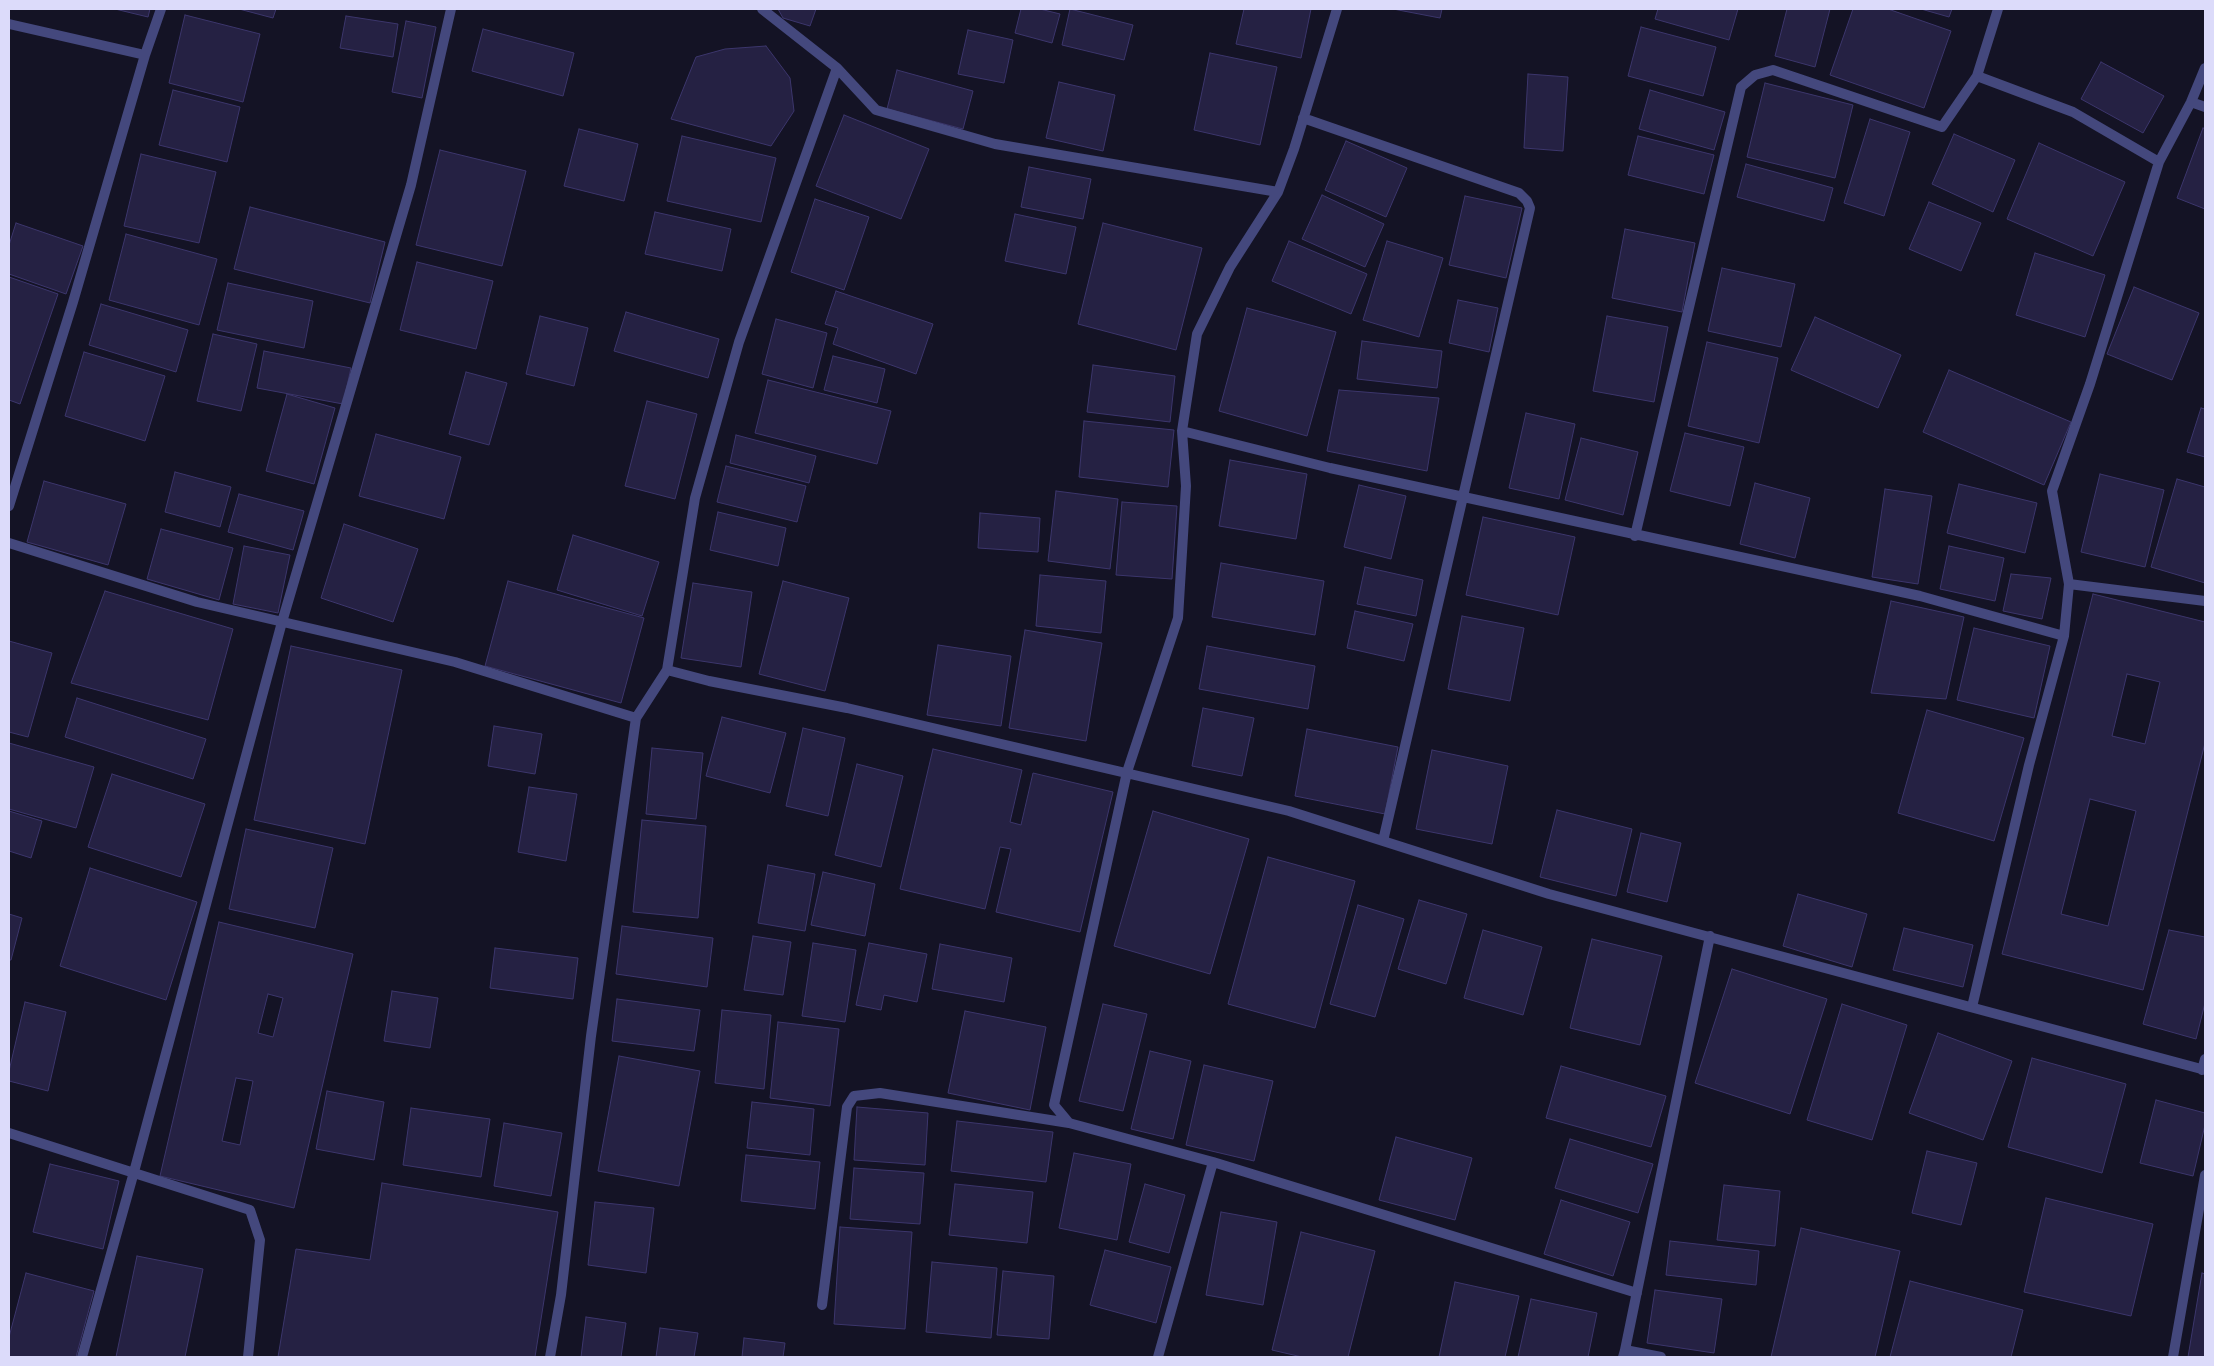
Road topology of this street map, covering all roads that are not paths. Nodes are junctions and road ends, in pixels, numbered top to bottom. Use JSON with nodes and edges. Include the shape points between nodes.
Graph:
{"nodes":[{"id":1,"x":161,"y":9,"type":"edge"},
{"id":2,"x":451,"y":9,"type":"edge"},
{"id":3,"x":762,"y":9,"type":"edge"},
{"id":4,"x":1337,"y":9,"type":"edge"},
{"id":5,"x":1998,"y":9,"type":"edge"},
{"id":6,"x":9,"y":24,"type":"edge"},
{"id":7,"x":145,"y":55,"type":"junction"},
{"id":8,"x":837,"y":68,"type":"junction"},
{"id":9,"x":2205,"y":68,"type":"edge"},
{"id":10,"x":1977,"y":76,"type":"junction"},
{"id":11,"x":2191,"y":102,"type":"junction"},
{"id":12,"x":2205,"y":107,"type":"edge"},
{"id":13,"x":1303,"y":118,"type":"junction"},
{"id":14,"x":2159,"y":162,"type":"junction"},
{"id":15,"x":1278,"y":192,"type":"junction"},
{"id":16,"x":1182,"y":431,"type":"junction"},
{"id":17,"x":1464,"y":498,"type":"junction"},
{"id":18,"x":9,"y":506,"type":"edge"},
{"id":19,"x":1635,"y":536,"type":"junction"},
{"id":20,"x":9,"y":543,"type":"edge"},
{"id":21,"x":2069,"y":584,"type":"junction"},
{"id":22,"x":2205,"y":601,"type":"edge"},
{"id":23,"x":282,"y":622,"type":"junction"},
{"id":24,"x":2064,"y":636,"type":"junction"},
{"id":25,"x":666,"y":670,"type":"junction"},
{"id":26,"x":636,"y":718,"type":"junction"},
{"id":27,"x":1127,"y":772,"type":"junction"},
{"id":28,"x":1383,"y":841,"type":"junction"},
{"id":29,"x":1710,"y":936,"type":"junction"},
{"id":30,"x":1972,"y":1007,"type":"junction"},
{"id":31,"x":2204,"y":1066,"type":"edge"},
{"id":32,"x":1069,"y":1123,"type":"junction"},
{"id":33,"x":9,"y":1133,"type":"edge"},
{"id":34,"x":1213,"y":1162,"type":"junction"},
{"id":35,"x":134,"y":1172,"type":"junction"},
{"id":36,"x":2205,"y":1175,"type":"edge"},
{"id":37,"x":1637,"y":1293,"type":"junction"},
{"id":38,"x":822,"y":1305,"type":"dead end"},
{"id":39,"x":1624,"y":1354,"type":"edge"},
{"id":40,"x":82,"y":1357,"type":"edge"},
{"id":41,"x":248,"y":1357,"type":"edge"},
{"id":42,"x":550,"y":1357,"type":"edge"},
{"id":43,"x":1158,"y":1357,"type":"edge"},
{"id":44,"x":1661,"y":1357,"type":"edge"},
{"id":45,"x":2173,"y":1357,"type":"edge"}],
"edges":[{"from":1,"to":7,"type":"street"},
{"from":2,"to":23,"type":"street","via":[[411,184]]},
{"from":3,"to":8,"type":"street"},
{"from":4,"to":13,"type":"street"},
{"from":5,"to":10,"type":"street"},
{"from":6,"to":7,"type":"street"},
{"from":7,"to":18,"type":"street"},
{"from":8,"to":15,"type":"street","via":[[876,110],[995,144]]},
{"from":8,"to":25,"type":"street","via":[[739,342],[713,433],[695,498]]},
{"from":9,"to":11,"type":"street"},
{"from":10,"to":14,"type":"street","via":[[2073,112]]},
{"from":10,"to":19,"type":"street","via":[[1942,127],[1773,70],[1755,75],[1741,88]]},
{"from":11,"to":12,"type":"street"},
{"from":11,"to":14,"type":"street"},
{"from":13,"to":15,"type":"street"},
{"from":13,"to":17,"type":"street","via":[[1519,193],[1530,208]]},
{"from":14,"to":21,"type":"street","via":[[2090,384],[2052,491]]},
{"from":15,"to":16,"type":"street","via":[[1230,267],[1197,334]]},
{"from":16,"to":17,"type":"street"},
{"from":16,"to":27,"type":"street","via":[[1186,486],[1178,618]]},
{"from":17,"to":19,"type":"street"},
{"from":17,"to":28,"type":"street"},
{"from":19,"to":24,"type":"street","via":[[1920,596]]},
{"from":20,"to":23,"type":"street","via":[[197,602]]},
{"from":21,"to":22,"type":"street"},
{"from":21,"to":24,"type":"street"},
{"from":23,"to":26,"type":"street","via":[[455,662]]},
{"from":23,"to":35,"type":"street"},
{"from":24,"to":30,"type":"street","via":[[2028,765]]},
{"from":25,"to":26,"type":"street"},
{"from":25,"to":27,"type":"street"},
{"from":26,"to":42,"type":"street","via":[[591,1036],[561,1295]]},
{"from":27,"to":28,"type":"street","via":[[1289,811]]},
{"from":27,"to":32,"type":"street","via":[[1054,1105]]},
{"from":28,"to":29,"type":"street","via":[[1550,894]]},
{"from":29,"to":30,"type":"street"},
{"from":29,"to":37,"type":"street"},
{"from":30,"to":31,"type":"street"},
{"from":32,"to":34,"type":"street"},
{"from":32,"to":38,"type":"street","via":[[880,1093],[854,1096],[846,1107]]},
{"from":33,"to":35,"type":"street"},
{"from":34,"to":37,"type":"street"},
{"from":34,"to":43,"type":"street"},
{"from":35,"to":40,"type":"street"},
{"from":35,"to":41,"type":"street","via":[[250,1210],[260,1240]]},
{"from":36,"to":45,"type":"street"},
{"from":37,"to":39,"type":"street"},
{"from":39,"to":44,"type":"street"}]}
